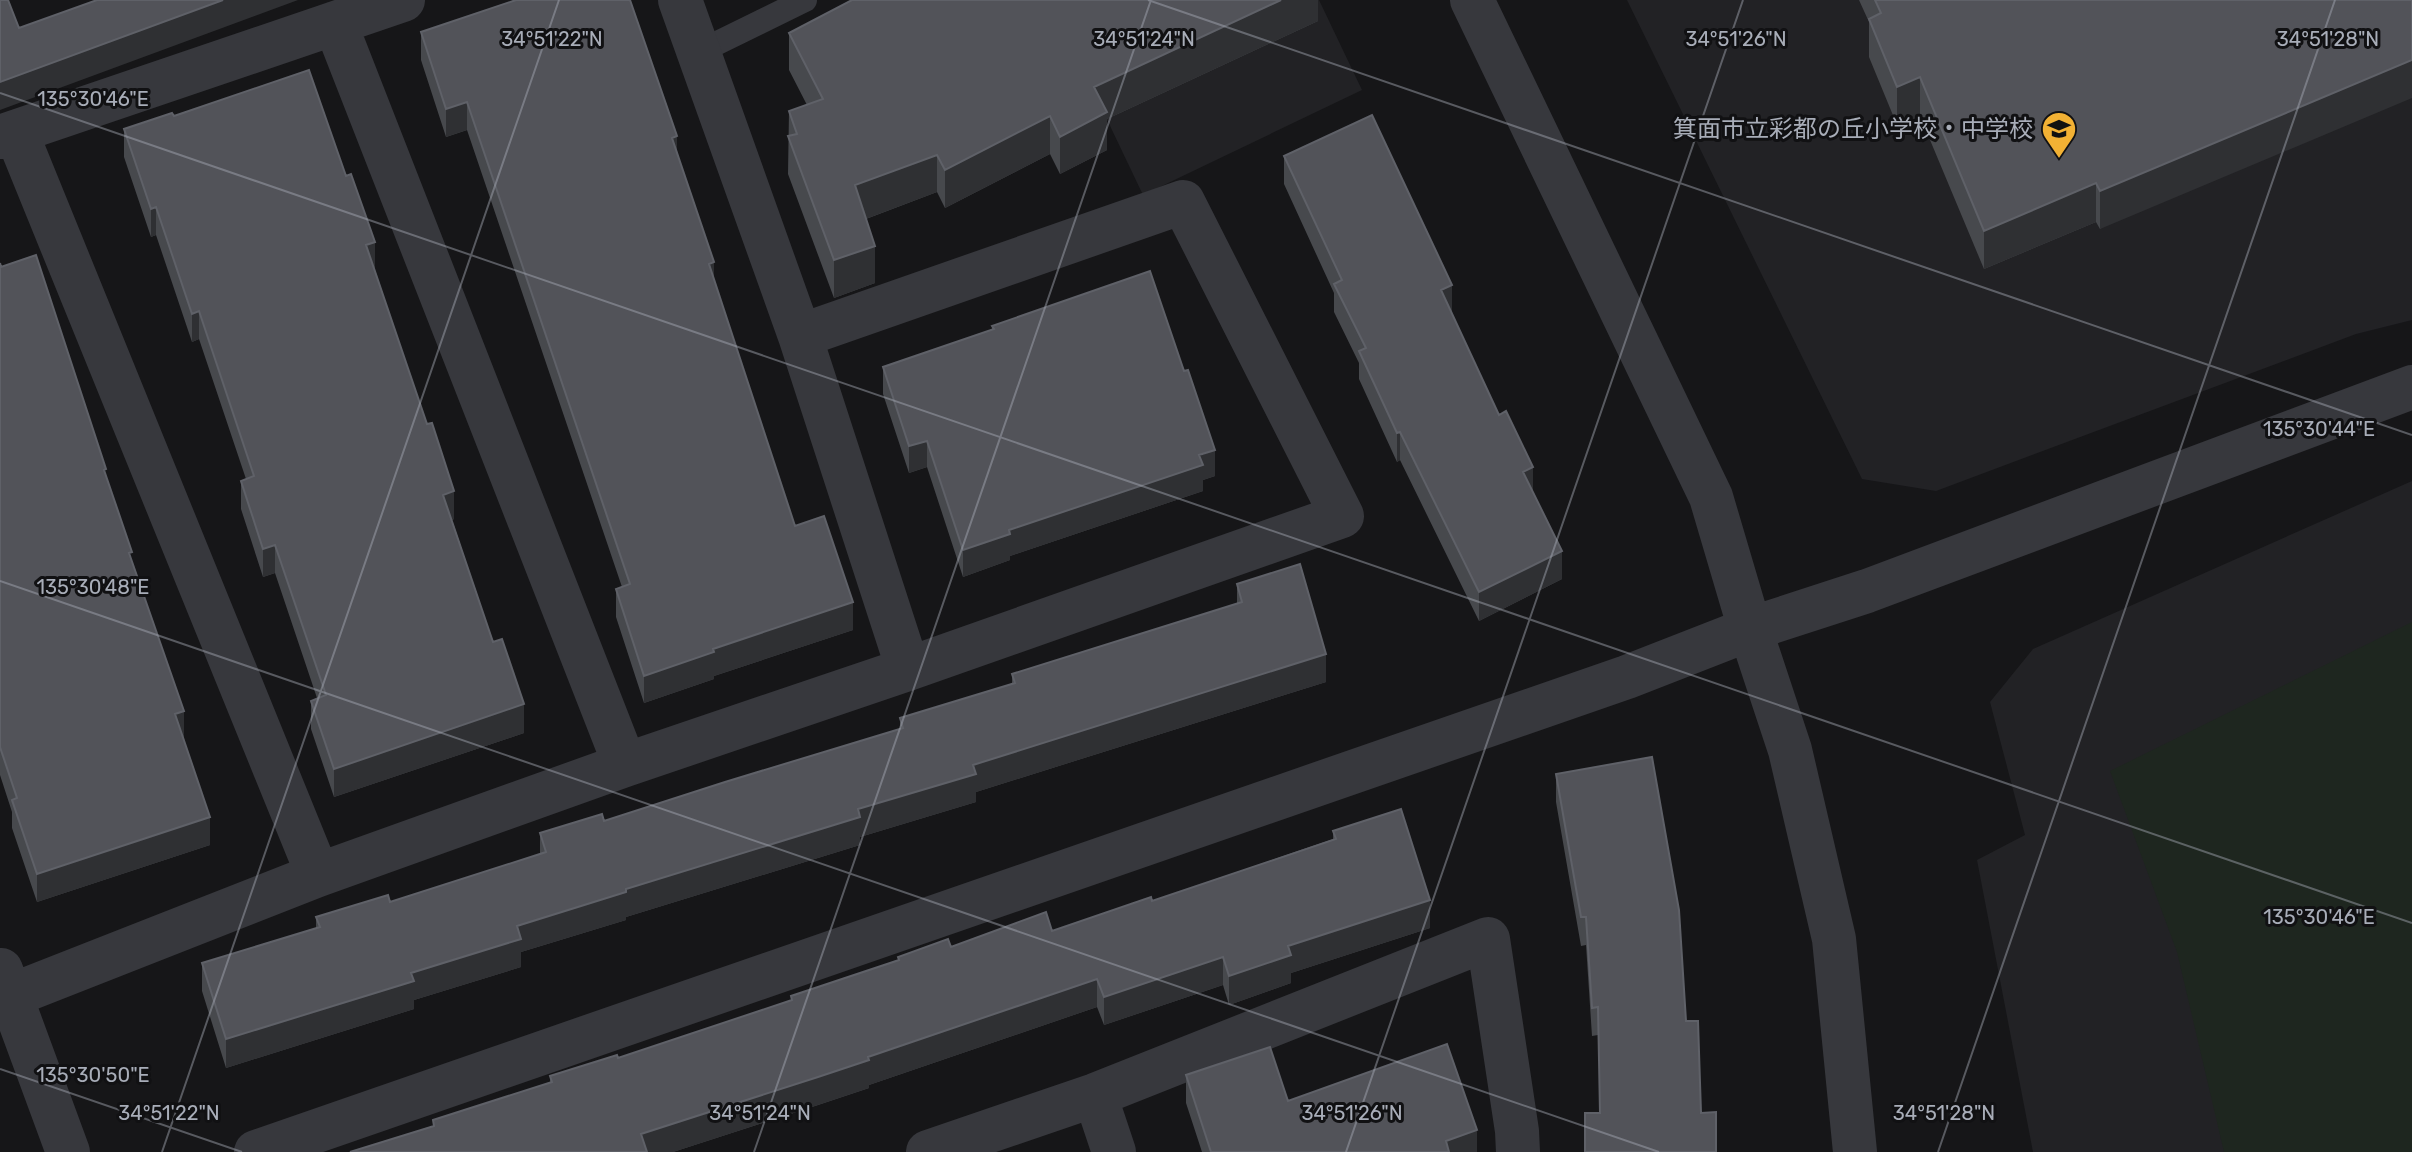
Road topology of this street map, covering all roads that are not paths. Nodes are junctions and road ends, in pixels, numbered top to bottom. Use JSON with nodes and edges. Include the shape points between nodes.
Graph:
{"nodes":[{"id":1,"x":403,"y":0,"type":"edge"},
{"id":2,"x":680,"y":0,"type":"edge"},
{"id":3,"x":805,"y":0,"type":"edge"},
{"id":4,"x":1472,"y":0,"type":"edge"},
{"id":5,"x":335,"y":23,"type":"junction"},
{"id":6,"x":699,"y":52,"type":"junction"},
{"id":7,"x":8,"y":134,"type":"edge"},
{"id":8,"x":800,"y":336,"type":"junction"},
{"id":9,"x":2412,"y":387,"type":"edge"},
{"id":10,"x":1750,"y":629,"type":"junction"},
{"id":11,"x":908,"y":669,"type":"junction"},
{"id":12,"x":625,"y":765,"type":"junction"},
{"id":13,"x":318,"y":875,"type":"junction"},
{"id":14,"x":4,"y":988,"type":"edge"},
{"id":15,"x":1095,"y":1095,"type":"junction"},
{"id":16,"x":68,"y":1152,"type":"edge"},
{"id":17,"x":256,"y":1152,"type":"edge"},
{"id":18,"x":928,"y":1152,"type":"edge"},
{"id":19,"x":1114,"y":1152,"type":"edge"},
{"id":20,"x":1518,"y":1152,"type":"edge"},
{"id":21,"x":1855,"y":1152,"type":"edge"}],
"edges":[{"from":1,"to":5,"type":"street"},
{"from":2,"to":6,"type":"street"},
{"from":3,"to":6,"type":"lane"},
{"from":4,"to":10,"type":"street","via":[[1711,497]]},
{"from":5,"to":7,"type":"street"},
{"from":5,"to":12,"type":"street"},
{"from":6,"to":8,"type":"street"},
{"from":7,"to":13,"type":"street"},
{"from":8,"to":11,"type":"street"},
{"from":8,"to":11,"type":"street","via":[[1183,202],[1342,516]]},
{"from":9,"to":10,"type":"street","via":[[1867,591]]},
{"from":10,"to":17,"type":"street","via":[[1627,677]]},
{"from":10,"to":21,"type":"street","via":[[1790,750],[1834,939]]},
{"from":11,"to":12,"type":"street"},
{"from":12,"to":13,"type":"street"},
{"from":13,"to":14,"type":"street"},
{"from":14,"to":16,"type":"street"},
{"from":15,"to":18,"type":"street"},
{"from":15,"to":19,"type":"street"},
{"from":15,"to":20,"type":"street","via":[[1488,939]]}]}
